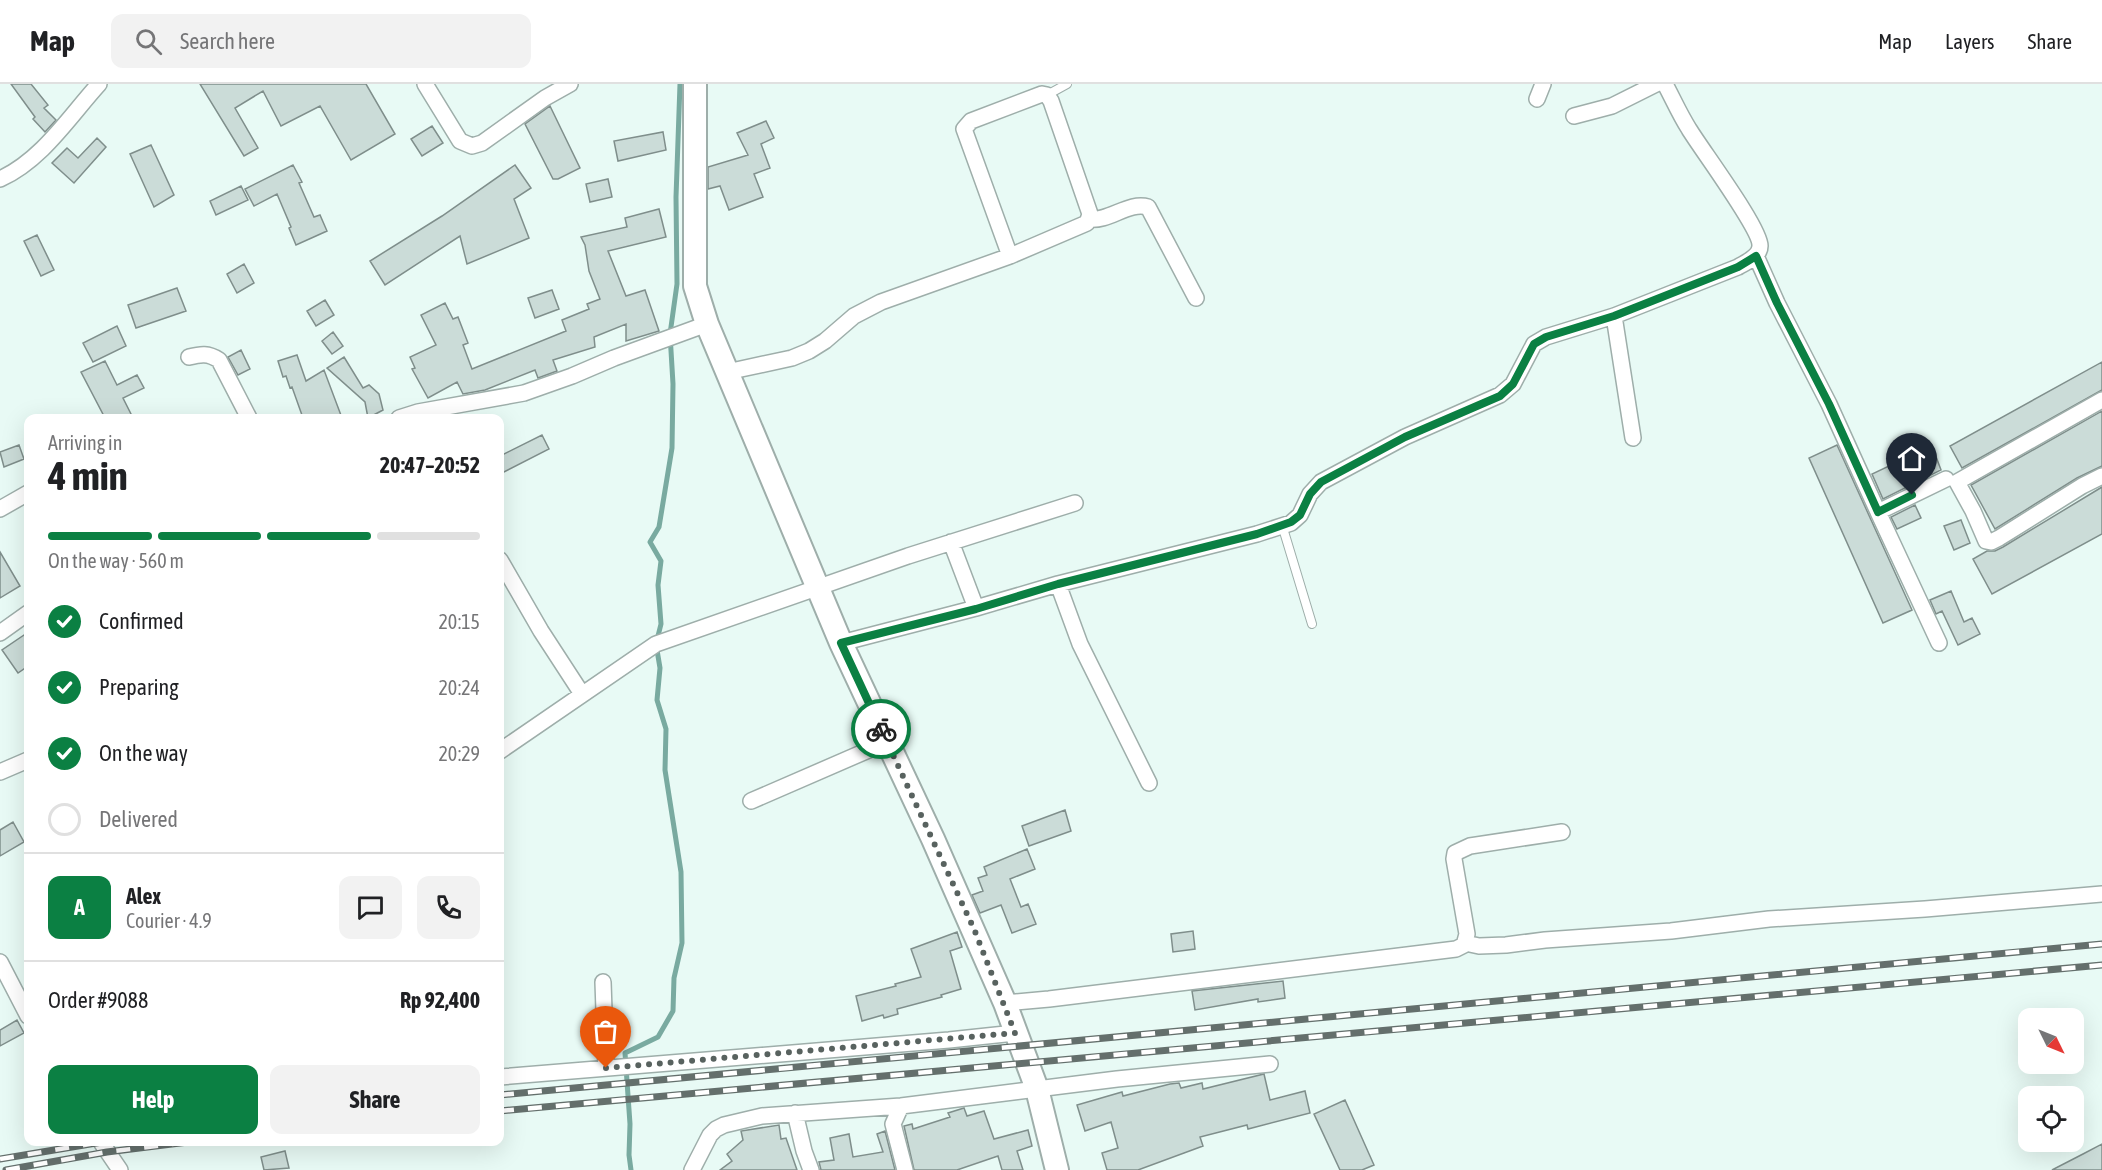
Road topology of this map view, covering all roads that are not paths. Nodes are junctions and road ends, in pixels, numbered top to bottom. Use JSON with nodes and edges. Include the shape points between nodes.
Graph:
{"nodes":[{"id":1,"x":99,"y":84,"type":"edge"},
{"id":2,"x":425,"y":84,"type":"edge"},
{"id":3,"x":570,"y":84,"type":"edge"},
{"id":4,"x":695,"y":84,"type":"edge"},
{"id":5,"x":1067,"y":84,"type":"edge"},
{"id":6,"x":1543,"y":84,"type":"edge"},
{"id":7,"x":1656,"y":84,"type":"edge"},
{"id":8,"x":1665,"y":84,"type":"edge"},
{"id":9,"x":1047,"y":95,"type":"junction"},
{"id":10,"x":1536,"y":99,"type":"dead end"},
{"id":11,"x":1574,"y":116,"type":"dead end"},
{"id":12,"x":0,"y":179,"type":"edge"},
{"id":13,"x":1089,"y":219,"type":"junction"},
{"id":14,"x":1010,"y":256,"type":"junction"},
{"id":15,"x":1756,"y":256,"type":"junction"},
{"id":16,"x":1196,"y":298,"type":"dead end"},
{"id":17,"x":1614,"y":316,"type":"junction"},
{"id":18,"x":706,"y":324,"type":"junction"},
{"id":19,"x":189,"y":357,"type":"dead end"},
{"id":20,"x":727,"y":372,"type":"junction"},
{"id":21,"x":2102,"y":400,"type":"edge"},
{"id":22,"x":247,"y":414,"type":"edge"},
{"id":23,"x":412,"y":414,"type":"edge"},
{"id":24,"x":1633,"y":438,"type":"dead end"},
{"id":25,"x":2102,"y":476,"type":"edge"},
{"id":26,"x":1946,"y":479,"type":"dead end"},
{"id":27,"x":24,"y":495,"type":"edge"},
{"id":28,"x":1074,"y":503,"type":"dead end"},
{"id":29,"x":0,"y":509,"type":"edge"},
{"id":30,"x":1878,"y":512,"type":"junction"},
{"id":31,"x":1282,"y":525,"type":"junction"},
{"id":32,"x":951,"y":542,"type":"junction"},
{"id":33,"x":504,"y":567,"type":"edge"},
{"id":34,"x":1058,"y":584,"type":"junction"},
{"id":35,"x":818,"y":589,"type":"junction"},
{"id":36,"x":976,"y":609,"type":"junction"},
{"id":37,"x":24,"y":616,"type":"edge"},
{"id":38,"x":1312,"y":624,"type":"dead end"},
{"id":39,"x":0,"y":633,"type":"edge"},
{"id":40,"x":841,"y":643,"type":"junction"},
{"id":41,"x":1939,"y":643,"type":"dead end"},
{"id":42,"x":582,"y":694,"type":"junction"},
{"id":43,"x":887,"y":742,"type":"junction"},
{"id":44,"x":504,"y":748,"type":"edge"},
{"id":45,"x":24,"y":762,"type":"edge"},
{"id":46,"x":0,"y":772,"type":"edge"},
{"id":47,"x":1149,"y":783,"type":"dead end"},
{"id":48,"x":751,"y":801,"type":"dead end"},
{"id":49,"x":1562,"y":832,"type":"dead end"},
{"id":50,"x":2102,"y":894,"type":"edge"},
{"id":51,"x":1465,"y":943,"type":"junction"},
{"id":52,"x":0,"y":962,"type":"edge"},
{"id":53,"x":603,"y":982,"type":"dead end"},
{"id":54,"x":1005,"y":1003,"type":"junction"},
{"id":55,"x":24,"y":1008,"type":"edge"},
{"id":56,"x":1015,"y":1033,"type":"junction"},
{"id":57,"x":1270,"y":1064,"type":"dead end"},
{"id":58,"x":610,"y":1068,"type":"junction"},
{"id":59,"x":504,"y":1077,"type":"edge"},
{"id":60,"x":1037,"y":1089,"type":"junction"},
{"id":61,"x":901,"y":1106,"type":"junction"},
{"id":62,"x":795,"y":1113,"type":"junction"},
{"id":63,"x":103,"y":1146,"type":"edge"},
{"id":64,"x":120,"y":1170,"type":"edge"},
{"id":65,"x":692,"y":1170,"type":"edge"},
{"id":66,"x":811,"y":1170,"type":"edge"},
{"id":67,"x":904,"y":1170,"type":"edge"},
{"id":68,"x":1057,"y":1170,"type":"edge"}],
"edges":[{"from":1,"to":12,"type":"street","via":[[39,151]]},
{"from":2,"to":3,"type":"street","via":[[460,141],[472,146]]},
{"from":4,"to":18,"type":"street","via":[[696,286]]},
{"from":5,"to":9,"type":"lane"},
{"from":6,"to":10,"type":"street"},
{"from":7,"to":11,"type":"street","via":[[1612,106]]},
{"from":8,"to":15,"type":"street","via":[[1687,126],[1758,234],[1760,246]]},
{"from":9,"to":13,"type":"street"},
{"from":9,"to":14,"type":"street","via":[[971,122],[964,129]]},
{"from":13,"to":14,"type":"street","via":[[1081,227]]},
{"from":13,"to":16,"type":"street","via":[[1148,207]]},
{"from":14,"to":20,"type":"street","via":[[881,302],[854,316],[809,351]]},
{"from":15,"to":17,"type":"street","via":[[1738,267]]},
{"from":15,"to":30,"type":"street"},
{"from":17,"to":24,"type":"street"},
{"from":17,"to":31,"type":"street","via":[[1534,344],[1513,384],[1500,396],[1405,437],[1329,477],[1315,488],[1300,515]]},
{"from":18,"to":20,"type":"street"},
{"from":18,"to":23,"type":"street","via":[[524,393]]},
{"from":19,"to":22,"type":"street","via":[[202,354],[219,360]]},
{"from":20,"to":35,"type":"street"},
{"from":21,"to":25,"type":"street","via":[[1957,482],[1986,541],[1991,542]]},
{"from":26,"to":30,"type":"street"},
{"from":27,"to":29,"type":"street"},
{"from":28,"to":32,"type":"street"},
{"from":30,"to":41,"type":"street"},
{"from":31,"to":34,"type":"street"},
{"from":31,"to":38,"type":"lane"},
{"from":32,"to":35,"type":"street"},
{"from":32,"to":36,"type":"street"},
{"from":33,"to":42,"type":"street"},
{"from":34,"to":36,"type":"street"},
{"from":34,"to":47,"type":"street","via":[[1080,644]]},
{"from":35,"to":40,"type":"street"},
{"from":35,"to":42,"type":"street","via":[[656,644]]},
{"from":36,"to":40,"type":"street"},
{"from":37,"to":39,"type":"street"},
{"from":40,"to":43,"type":"street"},
{"from":42,"to":44,"type":"street"},
{"from":43,"to":48,"type":"street"},
{"from":43,"to":54,"type":"street"},
{"from":45,"to":46,"type":"street"},
{"from":49,"to":51,"type":"street","via":[[1470,846],[1455,854]]},
{"from":50,"to":51,"type":"street","via":[[1768,919],[1506,945]]},
{"from":51,"to":54,"type":"street","via":[[1456,949]]},
{"from":52,"to":55,"type":"street"},
{"from":53,"to":58,"type":"street"},
{"from":54,"to":56,"type":"street"},
{"from":56,"to":58,"type":"street"},
{"from":56,"to":60,"type":"street"},
{"from":57,"to":60,"type":"street"},
{"from":58,"to":59,"type":"street"},
{"from":60,"to":61,"type":"street"},
{"from":60,"to":68,"type":"street"},
{"from":61,"to":62,"type":"street"},
{"from":61,"to":67,"type":"street","via":[[893,1124]]},
{"from":62,"to":65,"type":"street","via":[[762,1116],[716,1129]]},
{"from":62,"to":66,"type":"street"},
{"from":63,"to":64,"type":"street"}]}
